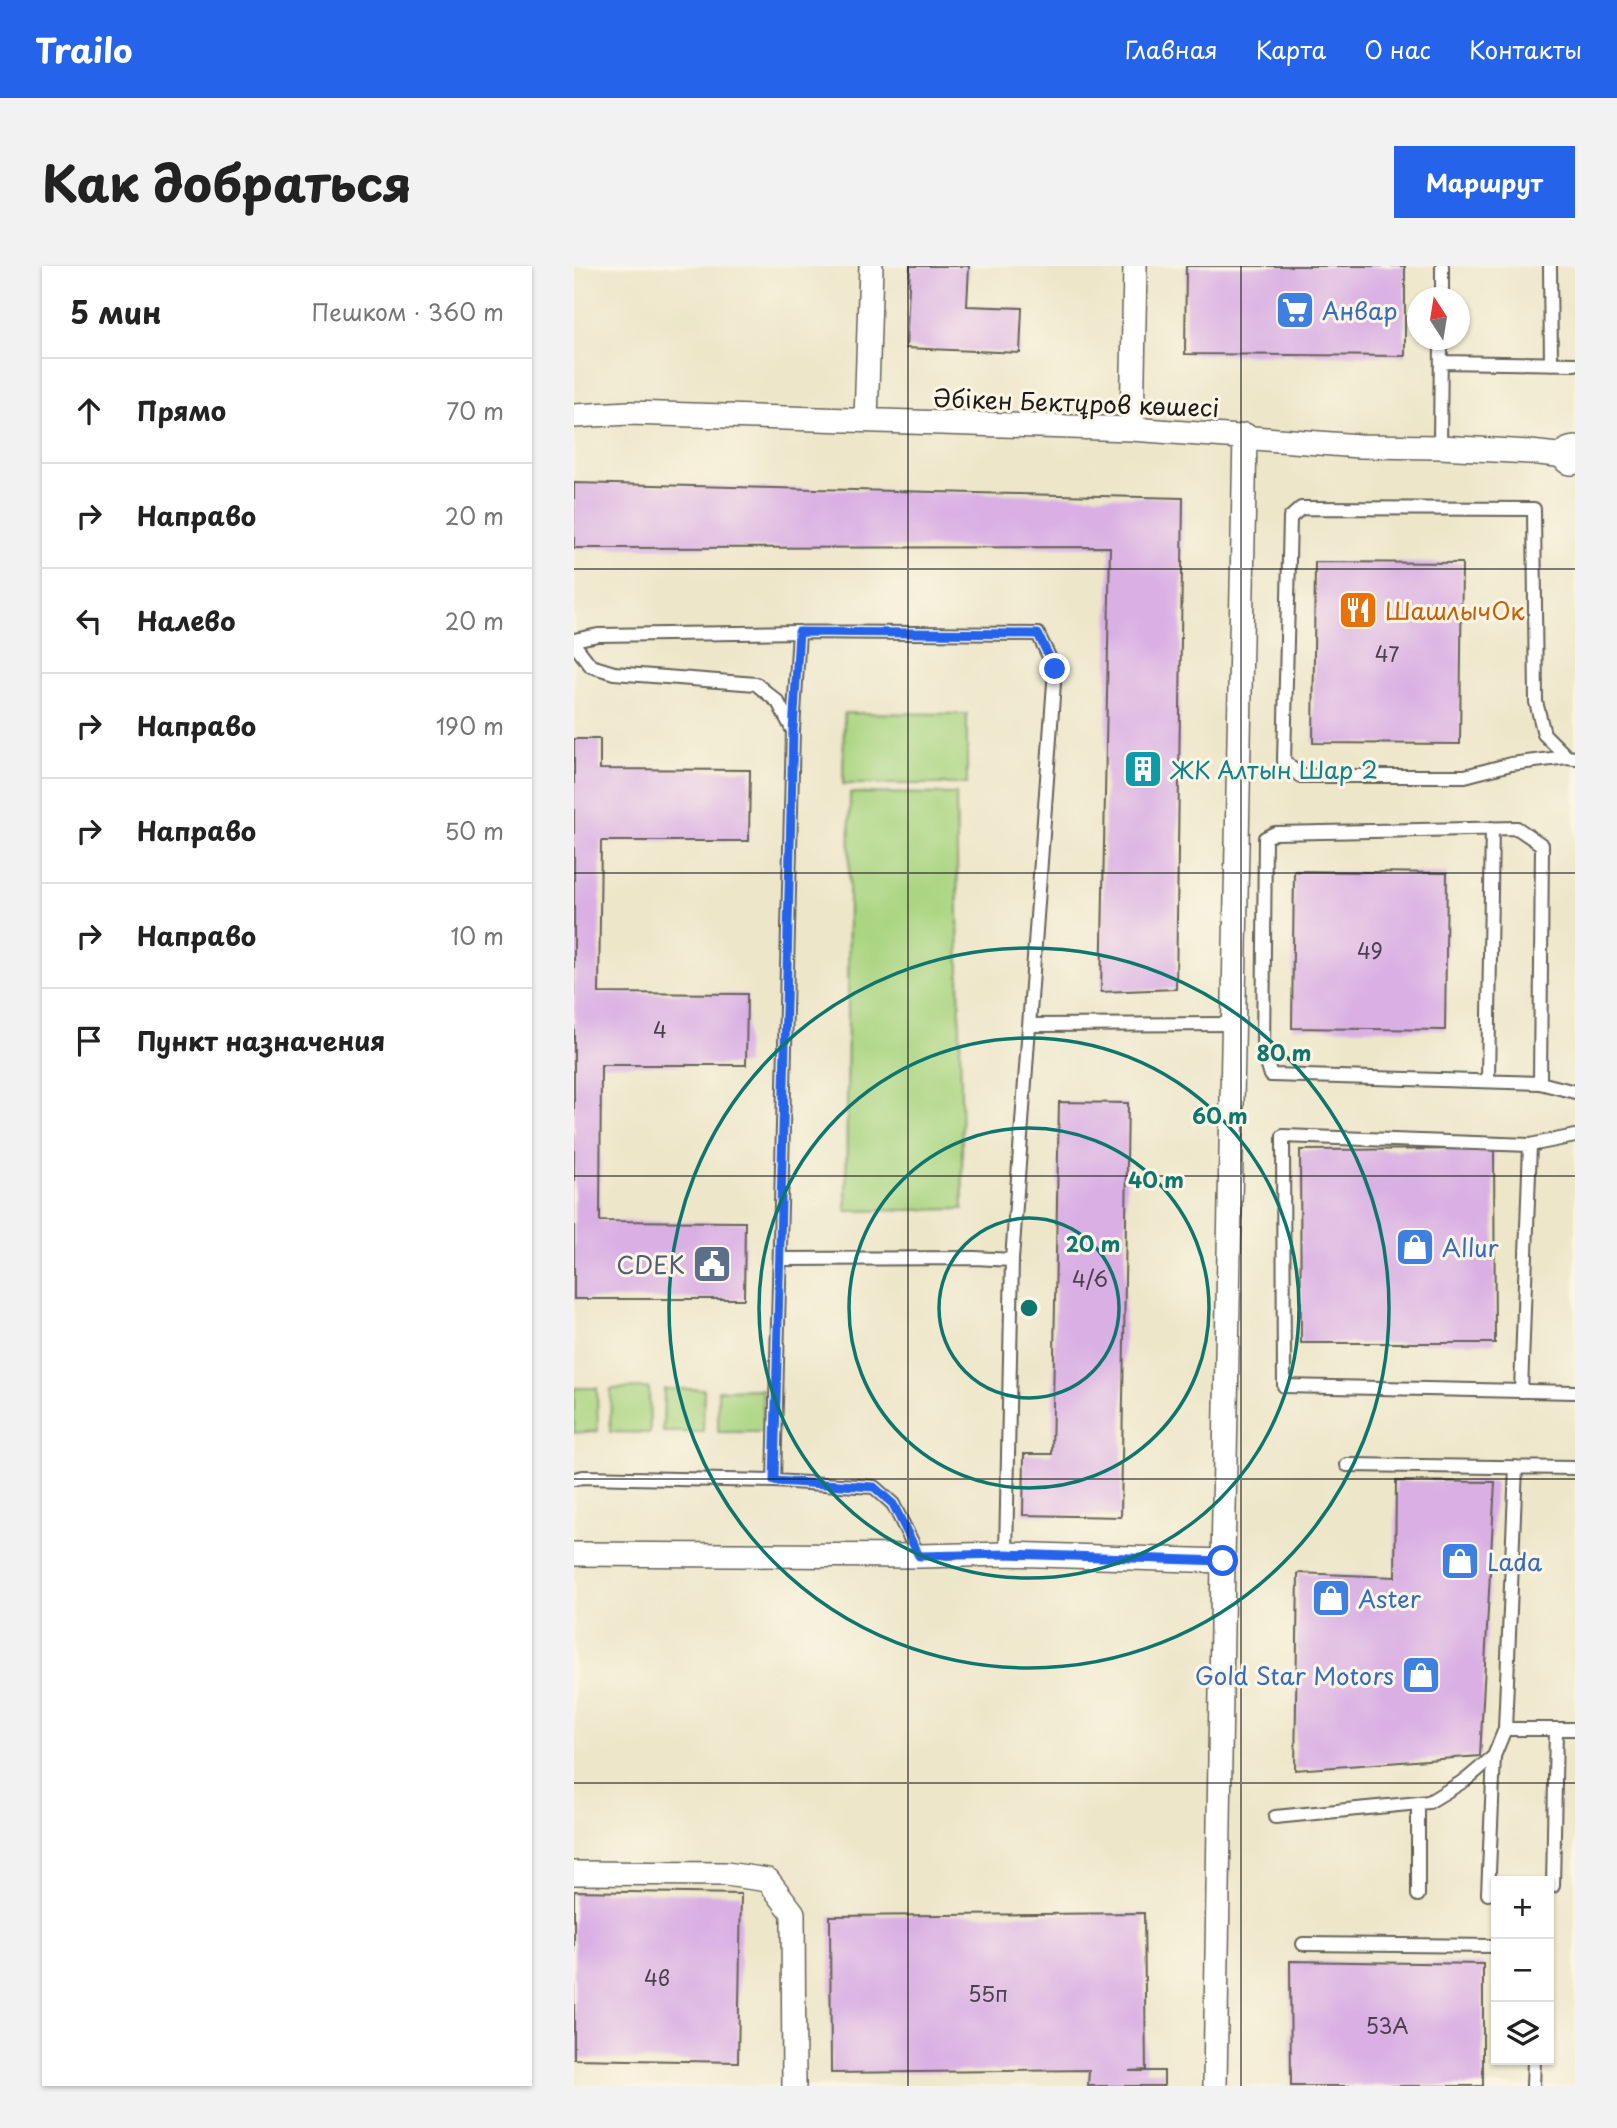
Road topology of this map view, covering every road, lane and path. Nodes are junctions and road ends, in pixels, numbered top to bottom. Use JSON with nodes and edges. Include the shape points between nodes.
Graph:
{"nodes":[{"id":1,"x":871,"y":266,"type":"edge"},
{"id":2,"x":1135,"y":266,"type":"edge"},
{"id":3,"x":1442,"y":266,"type":"edge"},
{"id":4,"x":1550,"y":266,"type":"edge"},
{"id":5,"x":1441,"y":287,"type":"edge"},
{"id":6,"x":1441,"y":350,"type":"edge"},
{"id":7,"x":1441,"y":362,"type":"junction"},
{"id":8,"x":1551,"y":364,"type":"junction"},
{"id":9,"x":1575,"y":364,"type":"edge"},
{"id":10,"x":574,"y":416,"type":"edge"},
{"id":11,"x":866,"y":420,"type":"junction"},
{"id":12,"x":1132,"y":429,"type":"junction"},
{"id":13,"x":1245,"y":435,"type":"junction"},
{"id":14,"x":1440,"y":447,"type":"junction"},
{"id":15,"x":1574,"y":456,"type":"edge"},
{"id":16,"x":799,"y":632,"type":"junction"},
{"id":17,"x":574,"y":642,"type":"edge"},
{"id":18,"x":793,"y":731,"type":"junction"},
{"id":19,"x":1571,"y":757,"type":"edge"},
{"id":20,"x":1492,"y":828,"type":"junction"},
{"id":21,"x":1234,"y":1024,"type":"junction"},
{"id":22,"x":1029,"y":1025,"type":"junction"},
{"id":23,"x":1488,"y":1081,"type":"junction"},
{"id":24,"x":1540,"y":1083,"type":"junction"},
{"id":25,"x":1575,"y":1092,"type":"edge"},
{"id":26,"x":1575,"y":1136,"type":"edge"},
{"id":27,"x":1530,"y":1145,"type":"junction"},
{"id":28,"x":780,"y":1259,"type":"junction"},
{"id":29,"x":1012,"y":1260,"type":"junction"},
{"id":30,"x":1521,"y":1391,"type":"junction"},
{"id":31,"x":1575,"y":1392,"type":"edge"},
{"id":32,"x":1347,"y":1465,"type":"dead end"},
{"id":33,"x":1516,"y":1467,"type":"junction"},
{"id":34,"x":1575,"y":1468,"type":"edge"},
{"id":35,"x":574,"y":1479,"type":"edge"},
{"id":36,"x":774,"y":1481,"type":"junction"},
{"id":37,"x":574,"y":1554,"type":"edge"},
{"id":38,"x":1006,"y":1554,"type":"junction"},
{"id":39,"x":919,"y":1556,"type":"junction"},
{"id":40,"x":1223,"y":1561,"type":"junction"},
{"id":41,"x":1505,"y":1729,"type":"junction"},
{"id":42,"x":1556,"y":1729,"type":"junction"},
{"id":43,"x":1575,"y":1729,"type":"edge"},
{"id":44,"x":1494,"y":1756,"type":"junction"},
{"id":45,"x":1418,"y":1803,"type":"junction"},
{"id":46,"x":1275,"y":1818,"type":"dead end"},
{"id":47,"x":574,"y":1873,"type":"edge"},
{"id":48,"x":1553,"y":1876,"type":"edge"},
{"id":49,"x":1488,"y":1894,"type":"dead end"},
{"id":50,"x":1418,"y":1895,"type":"dead end"},
{"id":51,"x":1303,"y":1944,"type":"dead end"},
{"id":52,"x":1491,"y":1946,"type":"edge"},
{"id":53,"x":1534,"y":2065,"type":"edge"},
{"id":54,"x":794,"y":2086,"type":"edge"},
{"id":55,"x":1215,"y":2086,"type":"edge"},
{"id":56,"x":1533,"y":2086,"type":"edge"}],
"edges":[{"from":1,"to":11,"type":"street"},
{"from":2,"to":12,"type":"street"},
{"from":3,"to":5,"type":"lane"},
{"from":4,"to":8,"type":"lane"},
{"from":6,"to":7,"type":"lane"},
{"from":7,"to":8,"type":"lane"},
{"from":7,"to":14,"type":"lane"},
{"from":8,"to":9,"type":"lane"},
{"from":10,"to":11,"type":"street","name":"Әбікен Бектұров көшесі"},
{"from":11,"to":12,"type":"street","name":"Әбікен Бектұров көшесі"},
{"from":12,"to":13,"type":"street","name":"Әбікен Бектұров көшесі"},
{"from":13,"to":14,"type":"street","name":"Әбікен Бектұров көшесі","via":[[1359,446]]},
{"from":13,"to":21,"type":"street"},
{"from":14,"to":15,"type":"street","name":"Әбікен Бектұров көшесі"},
{"from":16,"to":17,"type":"lane","via":[[598,635]]},
{"from":16,"to":18,"type":"lane"},
{"from":16,"to":22,"type":"lane","via":[[1038,634],[1055,669]]},
{"from":17,"to":18,"type":"lane","via":[[591,666],[614,673],[757,684],[778,702]]},
{"from":18,"to":28,"type":"lane"},
{"from":19,"to":19,"type":"lane","via":[[1511,764],[1465,776],[1300,776],[1284,761],[1290,519],[1301,508],[1534,509],[1536,702],[1544,734]]},
{"from":20,"to":23,"type":"lane"},
{"from":20,"to":23,"type":"lane","via":[[1275,833],[1265,838],[1263,1052],[1271,1075]]},
{"from":20,"to":24,"type":"lane","via":[[1517,828],[1542,845]]},
{"from":21,"to":22,"type":"lane"},
{"from":21,"to":40,"type":"street"},
{"from":22,"to":29,"type":"lane"},
{"from":23,"to":24,"type":"lane"},
{"from":24,"to":25,"type":"lane"},
{"from":26,"to":27,"type":"lane"},
{"from":27,"to":30,"type":"lane"},
{"from":27,"to":30,"type":"lane","via":[[1283,1136],[1284,1386]]},
{"from":28,"to":29,"type":"lane"},
{"from":28,"to":36,"type":"lane"},
{"from":29,"to":38,"type":"lane"},
{"from":30,"to":31,"type":"lane"},
{"from":32,"to":33,"type":"lane"},
{"from":33,"to":34,"type":"lane"},
{"from":33,"to":41,"type":"lane"},
{"from":35,"to":36,"type":"lane"},
{"from":36,"to":39,"type":"lane","via":[[874,1487],[893,1504]]},
{"from":37,"to":39,"type":"street"},
{"from":38,"to":39,"type":"street"},
{"from":38,"to":40,"type":"street"},
{"from":40,"to":55,"type":"street"},
{"from":41,"to":42,"type":"lane"},
{"from":41,"to":44,"type":"lane"},
{"from":42,"to":43,"type":"lane"},
{"from":42,"to":48,"type":"lane"},
{"from":44,"to":45,"type":"lane","via":[[1467,1779],[1429,1802]]},
{"from":44,"to":49,"type":"lane"},
{"from":45,"to":46,"type":"lane"},
{"from":45,"to":50,"type":"lane"},
{"from":47,"to":54,"type":"street","via":[[726,1874],[768,1880],[793,1913]]},
{"from":51,"to":52,"type":"lane"},
{"from":53,"to":56,"type":"lane"}]}
